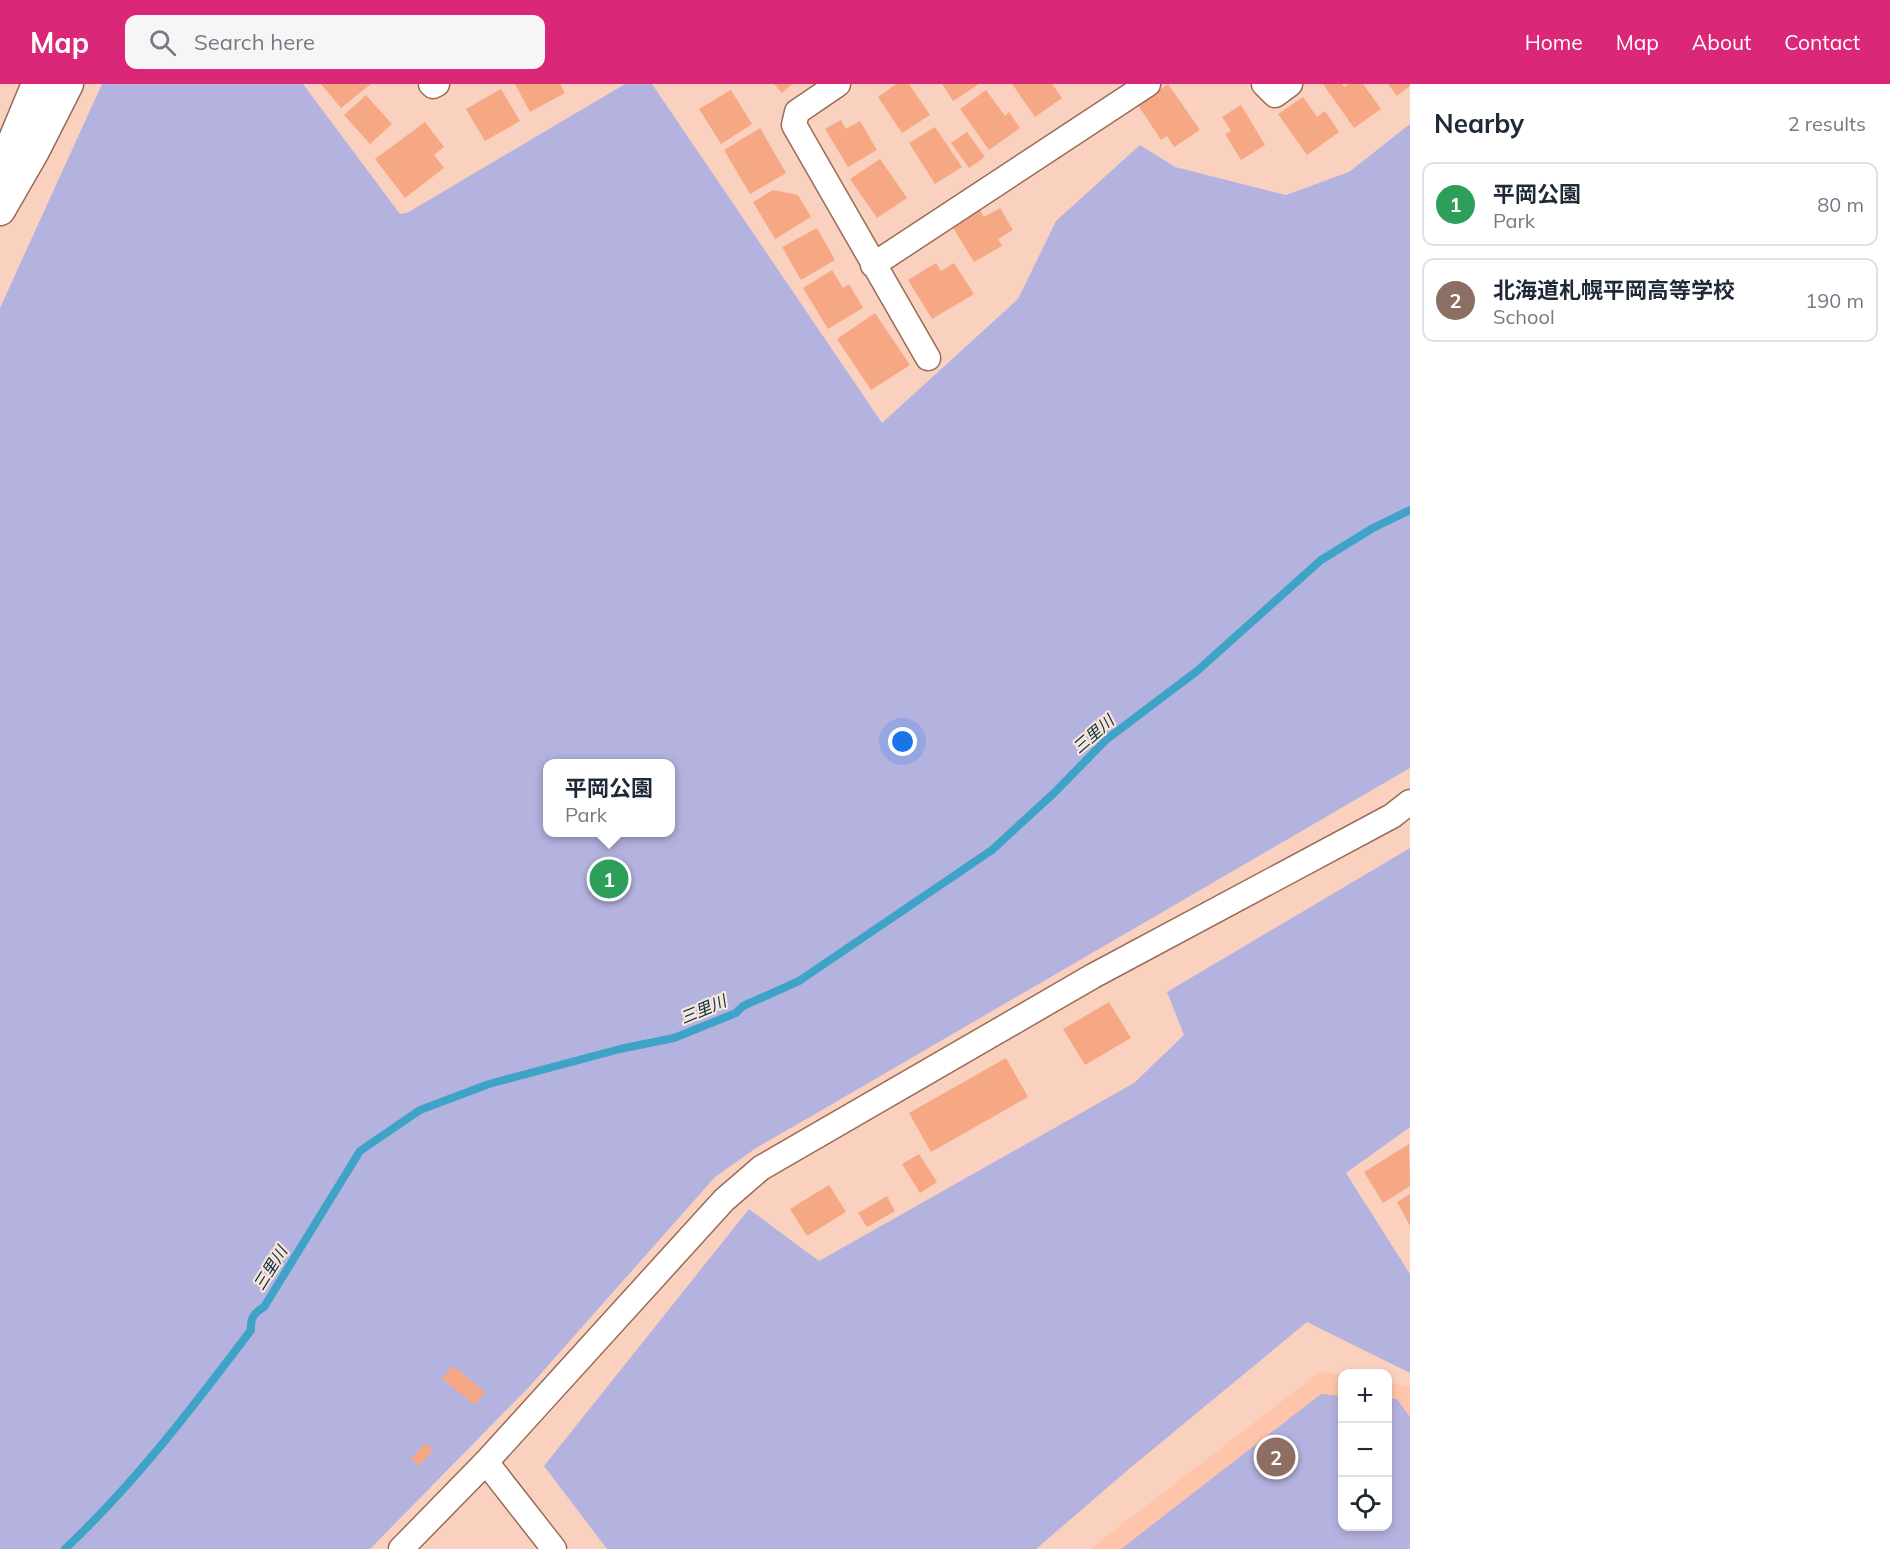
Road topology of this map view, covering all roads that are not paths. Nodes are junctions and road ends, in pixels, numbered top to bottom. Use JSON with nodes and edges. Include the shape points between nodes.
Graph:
{"nodes":[{"id":1,"x":37,"y":84,"type":"edge"},
{"id":2,"x":68,"y":84,"type":"edge"},
{"id":3,"x":431,"y":84,"type":"edge"},
{"id":4,"x":436,"y":84,"type":"edge"},
{"id":5,"x":838,"y":84,"type":"edge"},
{"id":6,"x":1148,"y":84,"type":"edge"},
{"id":7,"x":1264,"y":84,"type":"edge"},
{"id":8,"x":1290,"y":84,"type":"edge"},
{"id":9,"x":0,"y":173,"type":"edge"},
{"id":10,"x":0,"y":210,"type":"edge"},
{"id":11,"x":873,"y":265,"type":"junction"},
{"id":12,"x":928,"y":358,"type":"dead end"},
{"id":13,"x":1410,"y":802,"type":"edge"},
{"id":14,"x":486,"y":1462,"type":"junction"},
{"id":15,"x":401,"y":1549,"type":"edge"},
{"id":16,"x":554,"y":1549,"type":"edge"}],
"edges":[{"from":1,"to":9,"type":"street"},
{"from":2,"to":10,"type":"street"},
{"from":3,"to":4,"type":"street"},
{"from":5,"to":11,"type":"street","via":[[797,112],[794,125]]},
{"from":6,"to":11,"type":"street"},
{"from":7,"to":8,"type":"street","via":[[1275,95]]},
{"from":11,"to":12,"type":"street"},
{"from":13,"to":14,"type":"street","via":[[1392,816],[1093,976],[761,1168],[724,1200]]},
{"from":14,"to":15,"type":"street"},
{"from":14,"to":16,"type":"street"}]}
